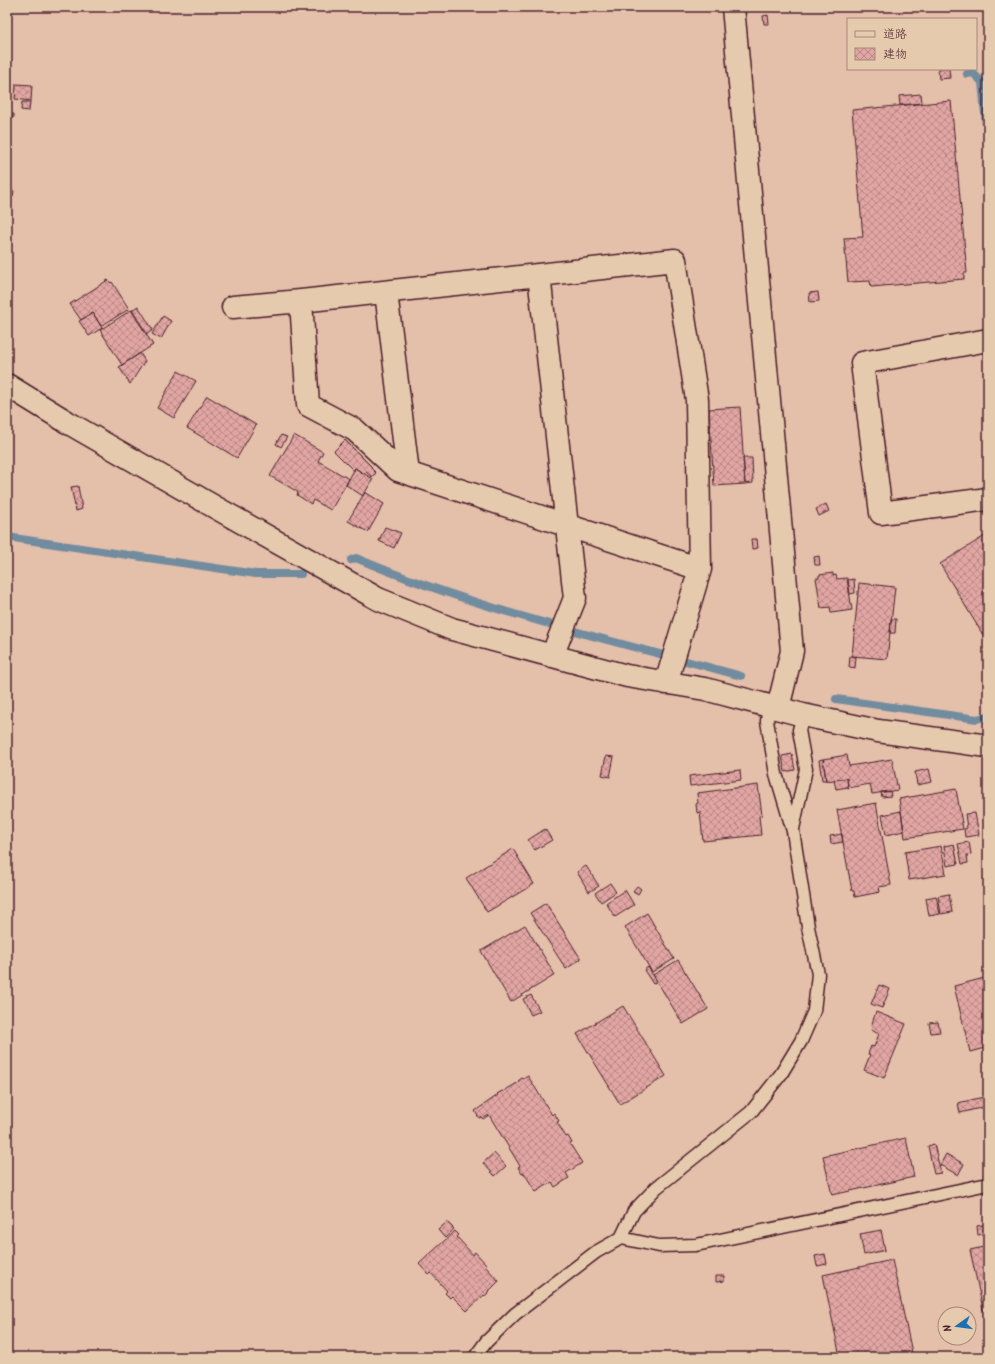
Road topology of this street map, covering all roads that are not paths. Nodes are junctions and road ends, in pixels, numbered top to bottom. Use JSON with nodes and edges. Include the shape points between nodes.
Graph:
{"nodes":[{"id":1,"x":733,"y":7,"type":"edge"},
{"id":2,"x":538,"y":275,"type":"junction"},
{"id":3,"x":386,"y":292,"type":"junction"},
{"id":4,"x":301,"y":301,"type":"junction"},
{"id":5,"x":234,"y":307,"type":"dead end"},
{"id":6,"x":988,"y":340,"type":"edge"},
{"id":7,"x":7,"y":385,"type":"edge"},
{"id":8,"x":408,"y":473,"type":"junction"},
{"id":9,"x":988,"y":499,"type":"edge"},
{"id":10,"x":567,"y":525,"type":"junction"},
{"id":11,"x":700,"y":569,"type":"junction"},
{"id":12,"x":552,"y":656,"type":"junction"},
{"id":13,"x":666,"y":683,"type":"junction"},
{"id":14,"x":774,"y":707,"type":"junction"},
{"id":15,"x":803,"y":715,"type":"junction"},
{"id":16,"x":988,"y":746,"type":"edge"},
{"id":17,"x":793,"y":831,"type":"junction"},
{"id":18,"x":988,"y":1184,"type":"edge"},
{"id":19,"x":621,"y":1238,"type":"junction"},
{"id":20,"x":475,"y":1357,"type":"edge"}],
"edges":[{"from":1,"to":14,"type":"street","via":[[792,651]]},
{"from":2,"to":3,"type":"street"},
{"from":2,"to":10,"type":"street"},
{"from":2,"to":11,"type":"street","via":[[675,260],[697,400]]},
{"from":3,"to":4,"type":"street"},
{"from":3,"to":8,"type":"street"},
{"from":4,"to":5,"type":"street"},
{"from":4,"to":8,"type":"street","via":[[308,405],[355,430],[398,470]]},
{"from":6,"to":9,"type":"street","via":[[862,363],[881,513]]},
{"from":7,"to":12,"type":"street","via":[[206,503],[378,599],[452,629]]},
{"from":8,"to":10,"type":"street"},
{"from":10,"to":11,"type":"street"},
{"from":10,"to":12,"type":"street","via":[[575,598]]},
{"from":11,"to":13,"type":"street"},
{"from":12,"to":13,"type":"street","via":[[626,676]]},
{"from":13,"to":14,"type":"street","via":[[705,689]]},
{"from":14,"to":15,"type":"street"},
{"from":14,"to":17,"type":"lane","via":[[766,721],[776,774]]},
{"from":15,"to":16,"type":"street","via":[[878,731]]},
{"from":15,"to":17,"type":"lane","via":[[799,730],[806,769]]},
{"from":17,"to":19,"type":"lane","via":[[818,974],[814,1010],[801,1041],[751,1112],[656,1188],[634,1211]]},
{"from":18,"to":19,"type":"lane","via":[[696,1245],[659,1246]]},
{"from":19,"to":20,"type":"lane","via":[[596,1252],[515,1314],[486,1342]]}]}
